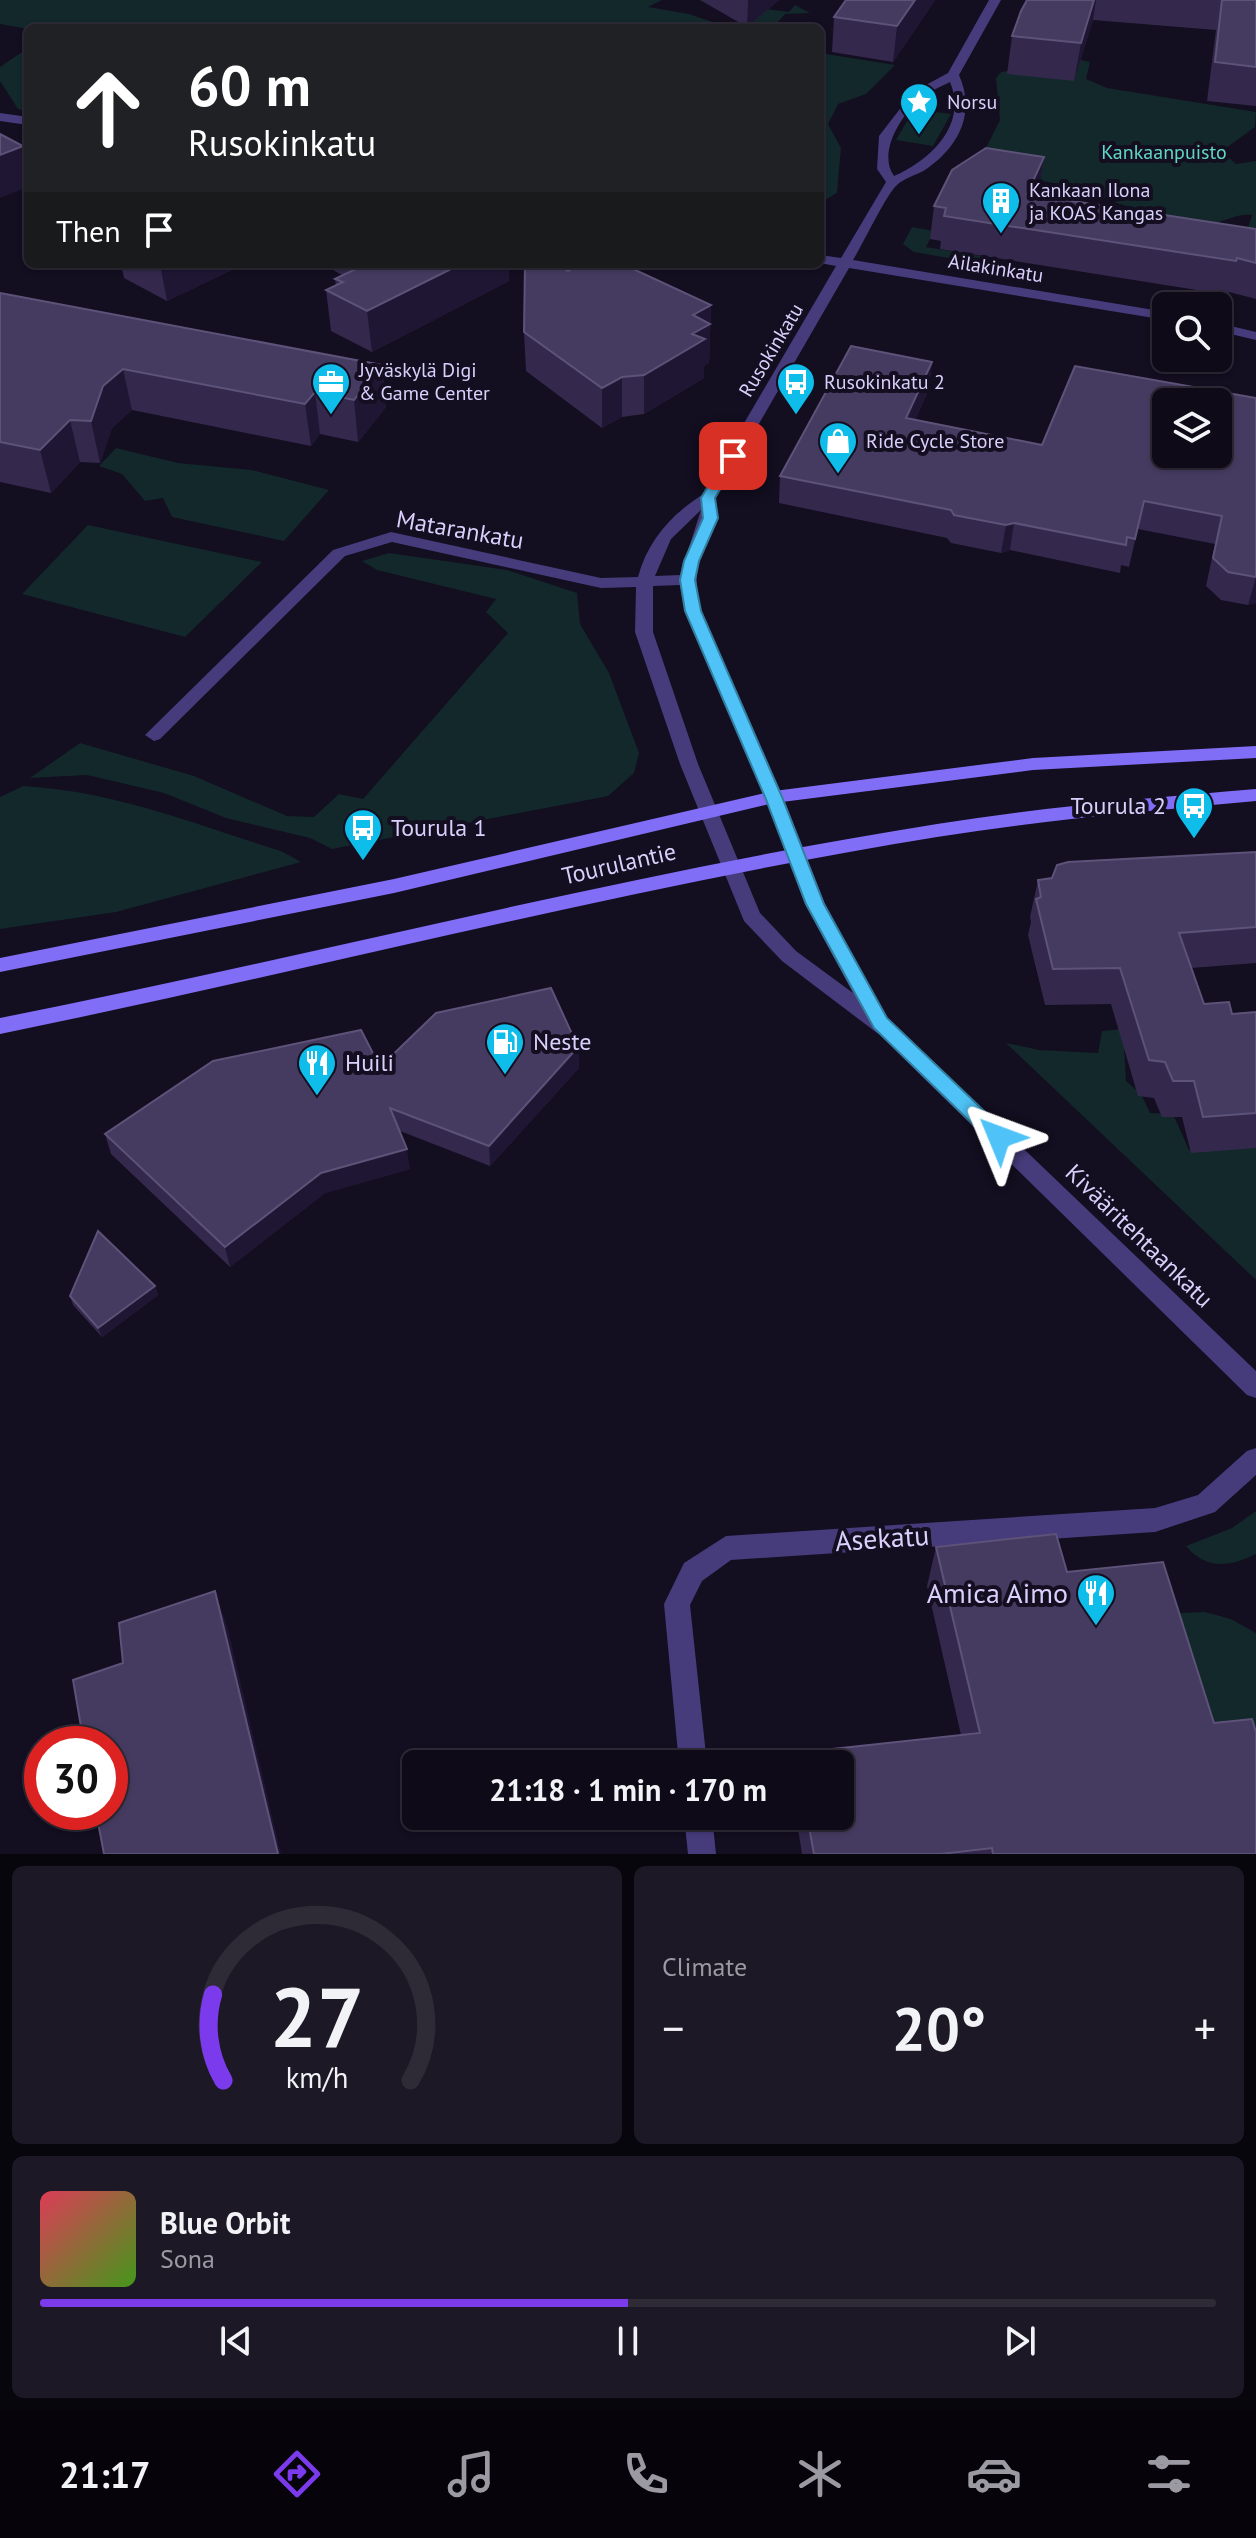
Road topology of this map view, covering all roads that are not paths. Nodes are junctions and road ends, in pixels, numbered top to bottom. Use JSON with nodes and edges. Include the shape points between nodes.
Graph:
{"nodes":[{"id":1,"x":995,"y":0,"type":"edge"},
{"id":2,"x":953,"y":75,"type":"junction"},
{"id":3,"x":0,"y":117,"type":"edge"},
{"id":4,"x":24,"y":120,"type":"edge"},
{"id":5,"x":892,"y":182,"type":"junction"},
{"id":6,"x":824,"y":260,"type":"edge"},
{"id":7,"x":846,"y":264,"type":"junction"},
{"id":8,"x":1152,"y":314,"type":"edge"},
{"id":9,"x":1232,"y":330,"type":"edge"},
{"id":10,"x":1256,"y":336,"type":"edge"},
{"id":11,"x":708,"y":498,"type":"junction"},
{"id":12,"x":688,"y":580,"type":"junction"},
{"id":13,"x":644,"y":584,"type":"junction"},
{"id":14,"x":154,"y":735,"type":"dead end"},
{"id":15,"x":1256,"y":752,"type":"edge"},
{"id":16,"x":1256,"y":795,"type":"edge"},
{"id":17,"x":774,"y":797,"type":"junction"},
{"id":18,"x":708,"y":811,"type":"junction"},
{"id":19,"x":797,"y":854,"type":"junction"},
{"id":20,"x":731,"y":866,"type":"junction"},
{"id":21,"x":0,"y":965,"type":"edge"},
{"id":22,"x":880,"y":1023,"type":"junction"},
{"id":23,"x":0,"y":1026,"type":"edge"},
{"id":24,"x":1256,"y":1387,"type":"edge"},
{"id":25,"x":1256,"y":1459,"type":"edge"},
{"id":26,"x":692,"y":1750,"type":"edge"},
{"id":27,"x":699,"y":1830,"type":"edge"},
{"id":28,"x":702,"y":1854,"type":"edge"}],
"edges":[{"from":1,"to":2,"type":"street"},
{"from":2,"to":5,"type":"street","name":"Rusokinkatu","via":[[963,102],[955,131],[911,174]]},
{"from":2,"to":5,"type":"street","via":[[917,95],[885,136],[883,169]]},
{"from":3,"to":4,"type":"street"},
{"from":5,"to":7,"type":"street","name":"Rusokinkatu"},
{"from":6,"to":7,"type":"street","name":"Ailakinkatu"},
{"from":7,"to":8,"type":"street","name":"Ailakinkatu"},
{"from":7,"to":11,"type":"street","name":"Rusokinkatu"},
{"from":9,"to":10,"type":"street"},
{"from":11,"to":12,"type":"street","name":"Rusokinkatu","via":[[711,518]]},
{"from":11,"to":13,"type":"street","name":"Rusokinkatu","via":[[683,511],[666,531]]},
{"from":12,"to":13,"type":"street","name":"Matarankatu"},
{"from":12,"to":17,"type":"street","name":"Rusokinkatu","via":[[693,611]]},
{"from":13,"to":14,"type":"street","name":"Matarankatu","via":[[601,583],[391,537],[339,553]]},
{"from":13,"to":18,"type":"street","name":"Rusokinkatu","via":[[644,632]]},
{"from":15,"to":17,"type":"main road","name":"Tourulantie","via":[[1033,764]]},
{"from":16,"to":19,"type":"main road","name":"Tourulantie","via":[[1052,813]]},
{"from":17,"to":18,"type":"main road","name":"Tourulantie"},
{"from":17,"to":19,"type":"street","name":"Rusokinkatu"},
{"from":18,"to":20,"type":"street","name":"Kivääritehtaankatu"},
{"from":18,"to":21,"type":"main road","name":"Tourulantie","via":[[394,886]]},
{"from":19,"to":20,"type":"main road","name":"Tourulantie"},
{"from":19,"to":22,"type":"street","name":"Kivääritehtaankatu","via":[[815,904]]},
{"from":20,"to":22,"type":"street","name":"Kivääritehtaankatu","via":[[751,916],[789,956]]},
{"from":20,"to":23,"type":"main road","name":"Tourulantie"},
{"from":22,"to":24,"type":"street","name":"Kivääritehtaankatu"},
{"from":25,"to":26,"type":"street","name":"Asekatu","via":[[1206,1504],[1155,1520],[726,1548],[693,1572],[677,1604]]},
{"from":27,"to":28,"type":"street"}]}
